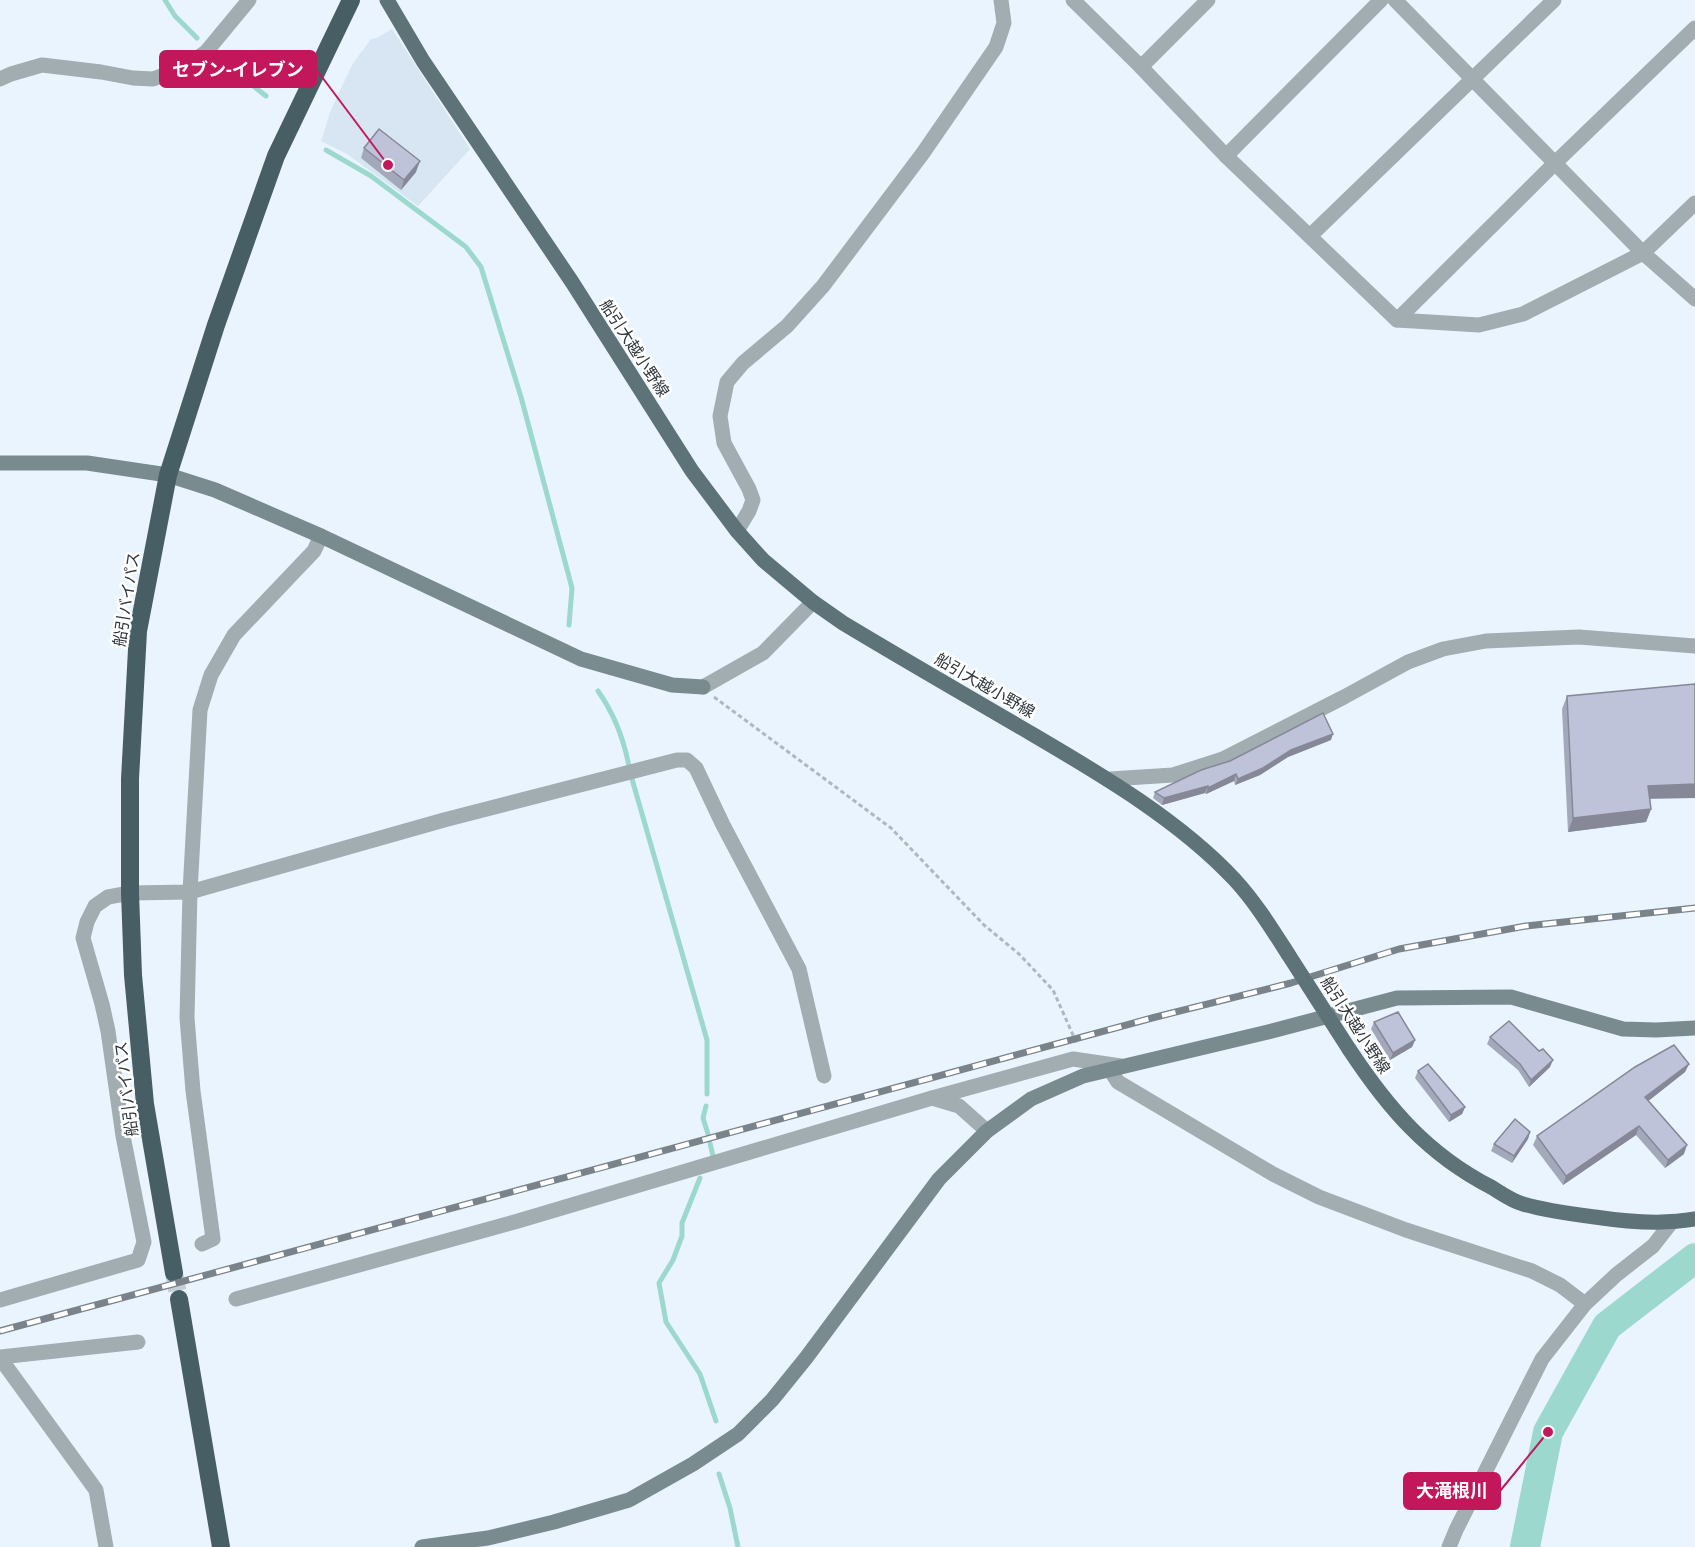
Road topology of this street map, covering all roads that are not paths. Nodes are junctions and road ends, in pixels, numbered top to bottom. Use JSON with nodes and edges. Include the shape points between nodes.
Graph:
{"nodes":[{"id":1,"x":249,"y":0,"type":"edge"},
{"id":2,"x":351,"y":0,"type":"edge"},
{"id":3,"x":387,"y":0,"type":"edge"},
{"id":4,"x":1001,"y":0,"type":"edge"},
{"id":5,"x":1073,"y":0,"type":"edge"},
{"id":6,"x":1208,"y":0,"type":"edge"},
{"id":7,"x":1381,"y":0,"type":"edge"},
{"id":8,"x":1395,"y":0,"type":"edge"},
{"id":9,"x":1554,"y":0,"type":"edge"},
{"id":10,"x":1695,"y":28,"type":"edge"},
{"id":11,"x":1141,"y":67,"type":"junction"},
{"id":12,"x":0,"y":79,"type":"edge"},
{"id":13,"x":1473,"y":79,"type":"junction"},
{"id":14,"x":1227,"y":156,"type":"junction"},
{"id":15,"x":1555,"y":163,"type":"junction"},
{"id":16,"x":1695,"y":203,"type":"edge"},
{"id":17,"x":1310,"y":236,"type":"junction"},
{"id":18,"x":1643,"y":253,"type":"junction"},
{"id":19,"x":1695,"y":299,"type":"edge"},
{"id":20,"x":1397,"y":320,"type":"junction"},
{"id":21,"x":0,"y":463,"type":"edge"},
{"id":22,"x":168,"y":475,"type":"junction"},
{"id":23,"x":737,"y":531,"type":"junction"},
{"id":24,"x":321,"y":536,"type":"junction"},
{"id":25,"x":813,"y":602,"type":"junction"},
{"id":26,"x":1695,"y":646,"type":"edge"},
{"id":27,"x":1110,"y":779,"type":"junction"},
{"id":28,"x":190,"y":892,"type":"junction"},
{"id":29,"x":130,"y":893,"type":"junction"},
{"id":30,"x":1695,"y":1028,"type":"edge"},
{"id":31,"x":1117,"y":1068,"type":"junction"},
{"id":32,"x":824,"y":1076,"type":"dead end"},
{"id":33,"x":932,"y":1098,"type":"junction"},
{"id":34,"x":987,"y":1131,"type":"junction"},
{"id":35,"x":1695,"y":1219,"type":"edge"},
{"id":36,"x":1671,"y":1223,"type":"junction"},
{"id":37,"x":202,"y":1244,"type":"dead end"},
{"id":38,"x":174,"y":1273,"type":"tunnel mouth"},
{"id":39,"x":178,"y":1299,"type":"tunnel mouth"},
{"id":40,"x":236,"y":1299,"type":"dead end"},
{"id":41,"x":0,"y":1300,"type":"edge"},
{"id":42,"x":1585,"y":1304,"type":"junction"},
{"id":43,"x":138,"y":1342,"type":"dead end"},
{"id":44,"x":0,"y":1357,"type":"edge"},
{"id":45,"x":488,"y":1542,"type":"edge"},
{"id":46,"x":106,"y":1547,"type":"edge"},
{"id":47,"x":220,"y":1547,"type":"edge"},
{"id":48,"x":422,"y":1547,"type":"edge"},
{"id":49,"x":1449,"y":1547,"type":"edge"}],
"edges":[{"from":1,"to":12,"type":"street","via":[[206,52],[183,68],[153,79],[42,65]]},
{"from":2,"to":22,"type":"highway","name":"船引バイパス","via":[[276,156]]},
{"from":3,"to":23,"type":"main road","name":"船引大越小野線","via":[[692,471]]},
{"from":4,"to":23,"type":"street","via":[[1004,23],[996,47],[923,153],[823,286],[727,382],[720,417],[724,443],[753,500]]},
{"from":5,"to":11,"type":"street"},
{"from":6,"to":11,"type":"street"},
{"from":7,"to":14,"type":"street"},
{"from":8,"to":13,"type":"street"},
{"from":9,"to":13,"type":"street"},
{"from":10,"to":15,"type":"street"},
{"from":11,"to":14,"type":"street"},
{"from":13,"to":15,"type":"street"},
{"from":13,"to":17,"type":"street"},
{"from":14,"to":17,"type":"street"},
{"from":15,"to":18,"type":"street"},
{"from":15,"to":20,"type":"street"},
{"from":16,"to":18,"type":"street"},
{"from":17,"to":20,"type":"street"},
{"from":18,"to":19,"type":"street"},
{"from":18,"to":20,"type":"street","via":[[1523,315],[1479,325]]},
{"from":21,"to":22,"type":"street","via":[[87,463]]},
{"from":22,"to":24,"type":"street","via":[[215,490]]},
{"from":22,"to":29,"type":"highway","name":"船引バイパス","via":[[138,631],[130,779]]},
{"from":23,"to":25,"type":"main road","name":"船引大越小野線","via":[[763,560]]},
{"from":24,"to":25,"type":"street","via":[[581,659],[672,685],[703,687],[763,653]]},
{"from":24,"to":28,"type":"street","via":[[314,551],[234,636],[211,675],[200,710]]},
{"from":25,"to":27,"type":"main road","name":"船引大越小野線"},
{"from":26,"to":27,"type":"street","via":[[1580,637],[1486,641],[1443,649],[1408,662],[1223,759],[1173,776]]},
{"from":27,"to":36,"type":"main road","name":"船引大越小野線","bridge":true,"via":[[1236,881],[1372,1084],[1396,1114],[1433,1149],[1476,1180],[1521,1204],[1617,1220]]},
{"from":28,"to":29,"type":"street"},
{"from":28,"to":32,"type":"street","via":[[444,820],[687,760],[696,768],[799,969]]},
{"from":28,"to":37,"type":"street","via":[[187,1018],[213,1239]]},
{"from":29,"to":38,"type":"highway","name":"船引バイパス","via":[[145,1104]]},
{"from":29,"to":41,"type":"street","via":[[108,897],[95,906],[83,938],[108,1031],[144,1242],[138,1260]]},
{"from":30,"to":31,"type":"street","via":[[1623,1029],[1511,997],[1397,998]]},
{"from":31,"to":33,"type":"street","via":[[1072,1059]]},
{"from":31,"to":34,"type":"street","via":[[1083,1076],[1031,1099]]},
{"from":31,"to":42,"type":"street","via":[[1118,1082],[1273,1174],[1319,1197],[1406,1230],[1532,1271]]},
{"from":33,"to":34,"type":"street","via":[[959,1106]]},
{"from":33,"to":40,"type":"street","via":[[518,1221]]},
{"from":34,"to":45,"type":"street","via":[[939,1179],[799,1367],[738,1434],[628,1500]]},
{"from":35,"to":36,"type":"main road","name":"船引大越小野線"},
{"from":36,"to":42,"type":"street","via":[[1653,1246]]},
{"from":39,"to":47,"type":"highway"},
{"from":42,"to":49,"type":"street","via":[[1542,1359]]},
{"from":43,"to":44,"type":"street"},
{"from":44,"to":46,"type":"street","via":[[96,1490]]},
{"from":45,"to":48,"type":"street"}]}
